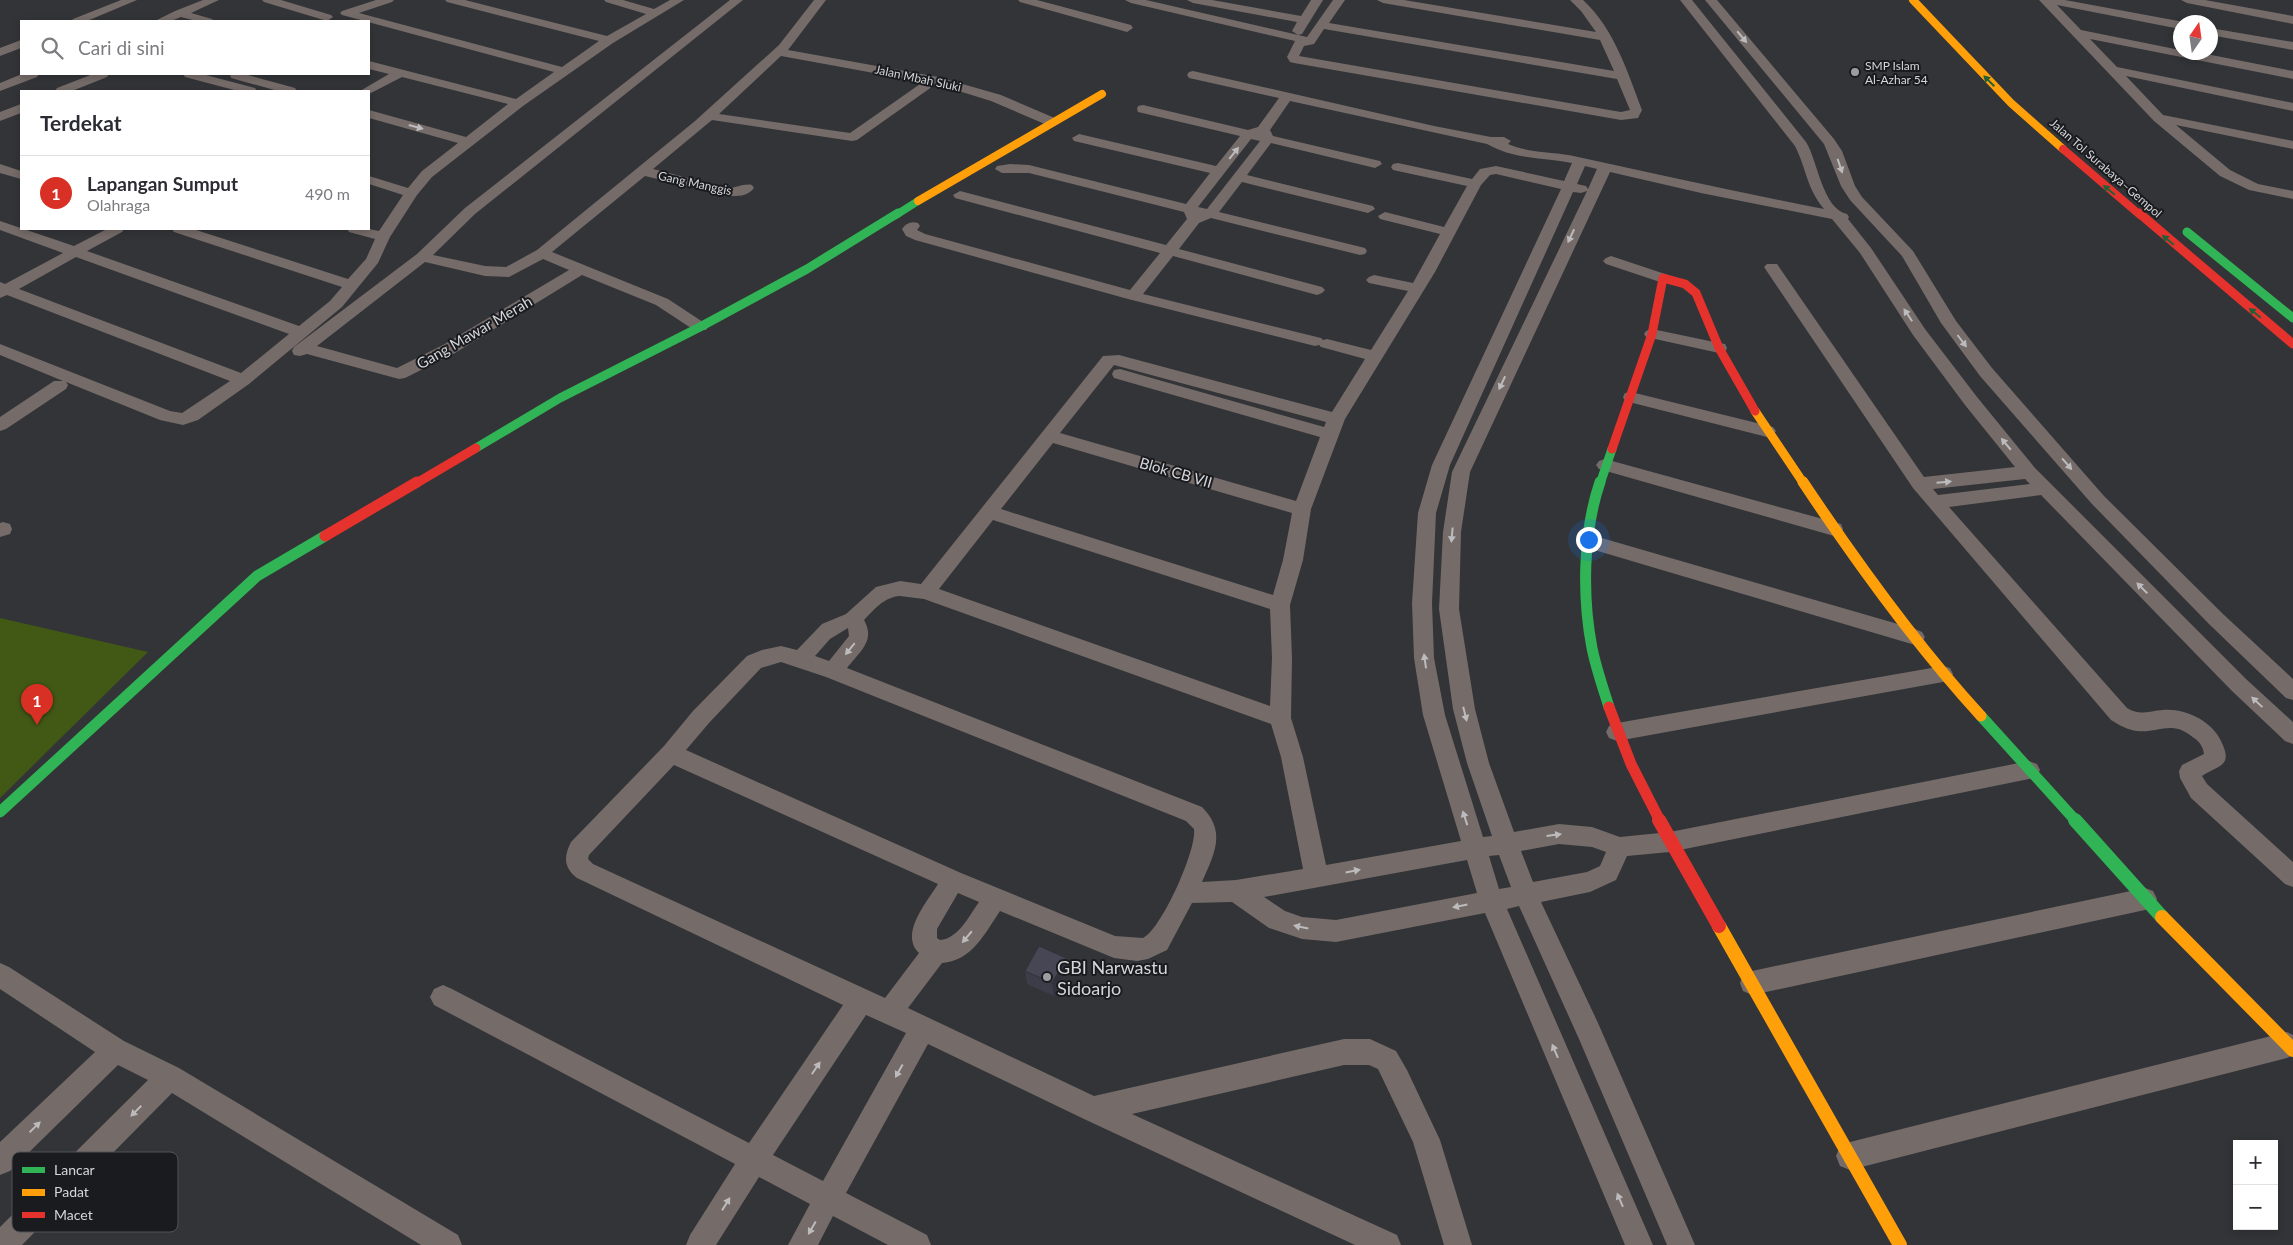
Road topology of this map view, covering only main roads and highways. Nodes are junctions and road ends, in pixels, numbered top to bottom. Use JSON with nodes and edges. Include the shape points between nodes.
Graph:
{"nodes":[{"id":1,"x":1913,"y":0,"type":"edge"},
{"id":2,"x":1102,"y":94,"type":"dead end"},
{"id":3,"x":2184,"y":230,"type":"dead end"},
{"id":4,"x":2293,"y":318,"type":"edge"},
{"id":5,"x":2293,"y":344,"type":"edge"},
{"id":6,"x":0,"y":812,"type":"edge"},
{"id":7,"x":2290,"y":1047,"type":"edge"},
{"id":8,"x":1900,"y":1245,"type":"edge"}],
"edges":[{"from":5,"to":1,"type":"main road","name":"Jalan Tol Surabaya–Gempol","one_way":true,"via":[[2011,103]]},
{"from":2,"to":6,"type":"main road","via":[[807,269],[560,398],[257,576]]},
{"from":3,"to":4,"type":"main road"},
{"from":7,"to":8,"type":"main road","via":[[2145,899],[1943,674],[1834,529],[1767,430],[1719,348],[1696,293],[1685,284],[1663,278],[1652,334],[1592,506],[1585,577],[1592,648],[1617,732],[1642,788]]}]}
